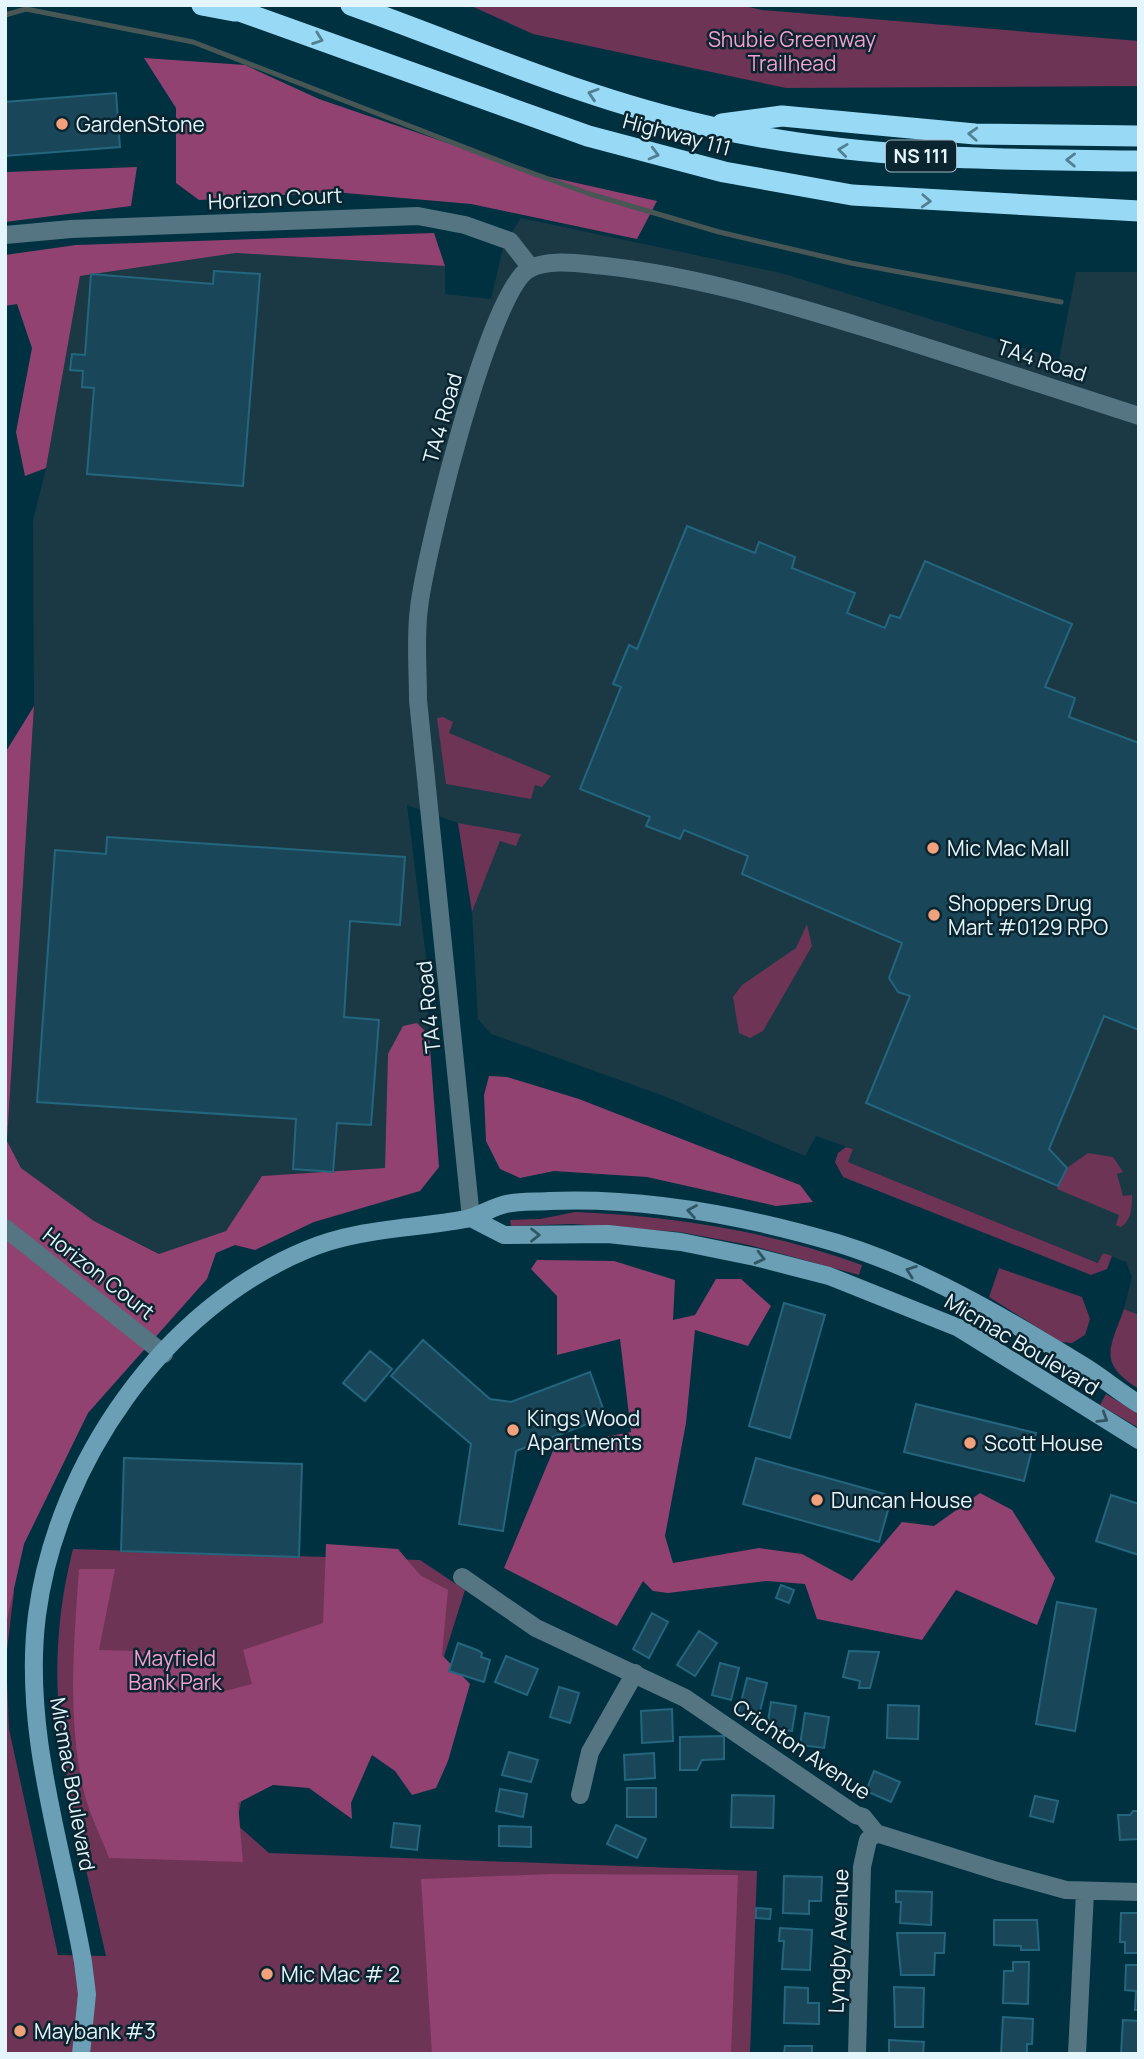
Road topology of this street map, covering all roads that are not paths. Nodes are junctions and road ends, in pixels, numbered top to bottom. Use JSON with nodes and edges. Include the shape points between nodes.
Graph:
{"nodes":[{"id":1,"x":202,"y":5,"type":"edge"},
{"id":2,"x":223,"y":5,"type":"edge"},
{"id":3,"x":351,"y":5,"type":"edge"},
{"id":4,"x":254,"y":15,"type":"junction"},
{"id":5,"x":706,"y":126,"type":"junction"},
{"id":6,"x":1139,"y":136,"type":"edge"},
{"id":7,"x":1139,"y":161,"type":"edge"},
{"id":8,"x":976,"y":204,"type":"junction"},
{"id":9,"x":1139,"y":211,"type":"edge"},
{"id":10,"x":1139,"y":225,"type":"edge"},
{"id":11,"x":5,"y":235,"type":"edge"},
{"id":12,"x":531,"y":268,"type":"junction"},
{"id":13,"x":1139,"y":416,"type":"edge"},
{"id":14,"x":471,"y":1218,"type":"junction"},
{"id":15,"x":5,"y":1228,"type":"edge"},
{"id":16,"x":164,"y":1354,"type":"junction"},
{"id":17,"x":1139,"y":1404,"type":"edge"},
{"id":18,"x":1139,"y":1440,"type":"edge"},
{"id":19,"x":462,"y":1577,"type":"dead end"},
{"id":20,"x":635,"y":1673,"type":"junction"},
{"id":21,"x":580,"y":1795,"type":"dead end"},
{"id":22,"x":876,"y":1833,"type":"junction"},
{"id":23,"x":1085,"y":1892,"type":"junction"},
{"id":24,"x":1139,"y":1892,"type":"edge"},
{"id":25,"x":81,"y":2054,"type":"edge"},
{"id":26,"x":857,"y":2054,"type":"edge"},
{"id":27,"x":1077,"y":2054,"type":"edge"}],
"edges":[{"from":1,"to":4,"type":"highway"},
{"from":2,"to":4,"type":"highway","name":"Highway 111","number":"NS 111"},
{"from":5,"to":3,"type":"highway","name":"Highway 111","number":"NS 111","one_way":true,"via":[[562,84]]},
{"from":4,"to":8,"type":"highway","name":"Highway 111","number":"NS 111","one_way":true,"via":[[513,110],[663,156],[839,193]]},
{"from":6,"to":5,"type":"highway","one_way":true,"via":[[975,134],[782,116]]},
{"from":7,"to":5,"type":"highway","name":"Highway 111","number":"NS 111","one_way":true,"via":[[892,155],[778,141]]},
{"from":8,"to":9,"type":"highway","name":"Highway 111","number":"NS 111"},
{"from":8,"to":10,"type":"highway","via":[[1074,222]]},
{"from":11,"to":12,"type":"street","name":"Horizon Court","via":[[418,216],[510,240]]},
{"from":12,"to":13,"type":"street","name":"TA4 Road","via":[[577,264],[626,269],[769,297]]},
{"from":12,"to":14,"type":"street","name":"TA4 Road","via":[[512,289],[479,370],[435,522],[419,611],[418,700]]},
{"from":14,"to":16,"type":"street","name":"Micmac Boulevard","via":[[376,1230],[309,1248],[228,1293]]},
{"from":17,"to":14,"type":"street","name":"Micmac Boulevard","one_way":true,"via":[[1085,1367],[927,1276],[838,1244],[638,1203],[506,1204]]},
{"from":14,"to":18,"type":"street","name":"Micmac Boulevard","one_way":true,"via":[[504,1235],[608,1234],[681,1242],[829,1276],[959,1328]]},
{"from":15,"to":16,"type":"street","name":"Horizon Court"},
{"from":16,"to":25,"type":"street","name":"Micmac Boulevard","via":[[106,1428],[86,1462],[57,1529],[37,1616],[35,1706],[87,1994]]},
{"from":19,"to":20,"type":"street","name":"Crichton Avenue","via":[[536,1628]]},
{"from":20,"to":21,"type":"street","via":[[590,1752]]},
{"from":20,"to":22,"type":"street","name":"Crichton Avenue","via":[[685,1698],[863,1817]]},
{"from":22,"to":23,"type":"street","name":"Crichton Avenue","via":[[997,1871]]},
{"from":22,"to":26,"type":"street","name":"Lyngby Avenue","via":[[869,1840],[862,1867]]},
{"from":23,"to":24,"type":"street","name":"Crichton Avenue"},
{"from":23,"to":27,"type":"street"}]}
